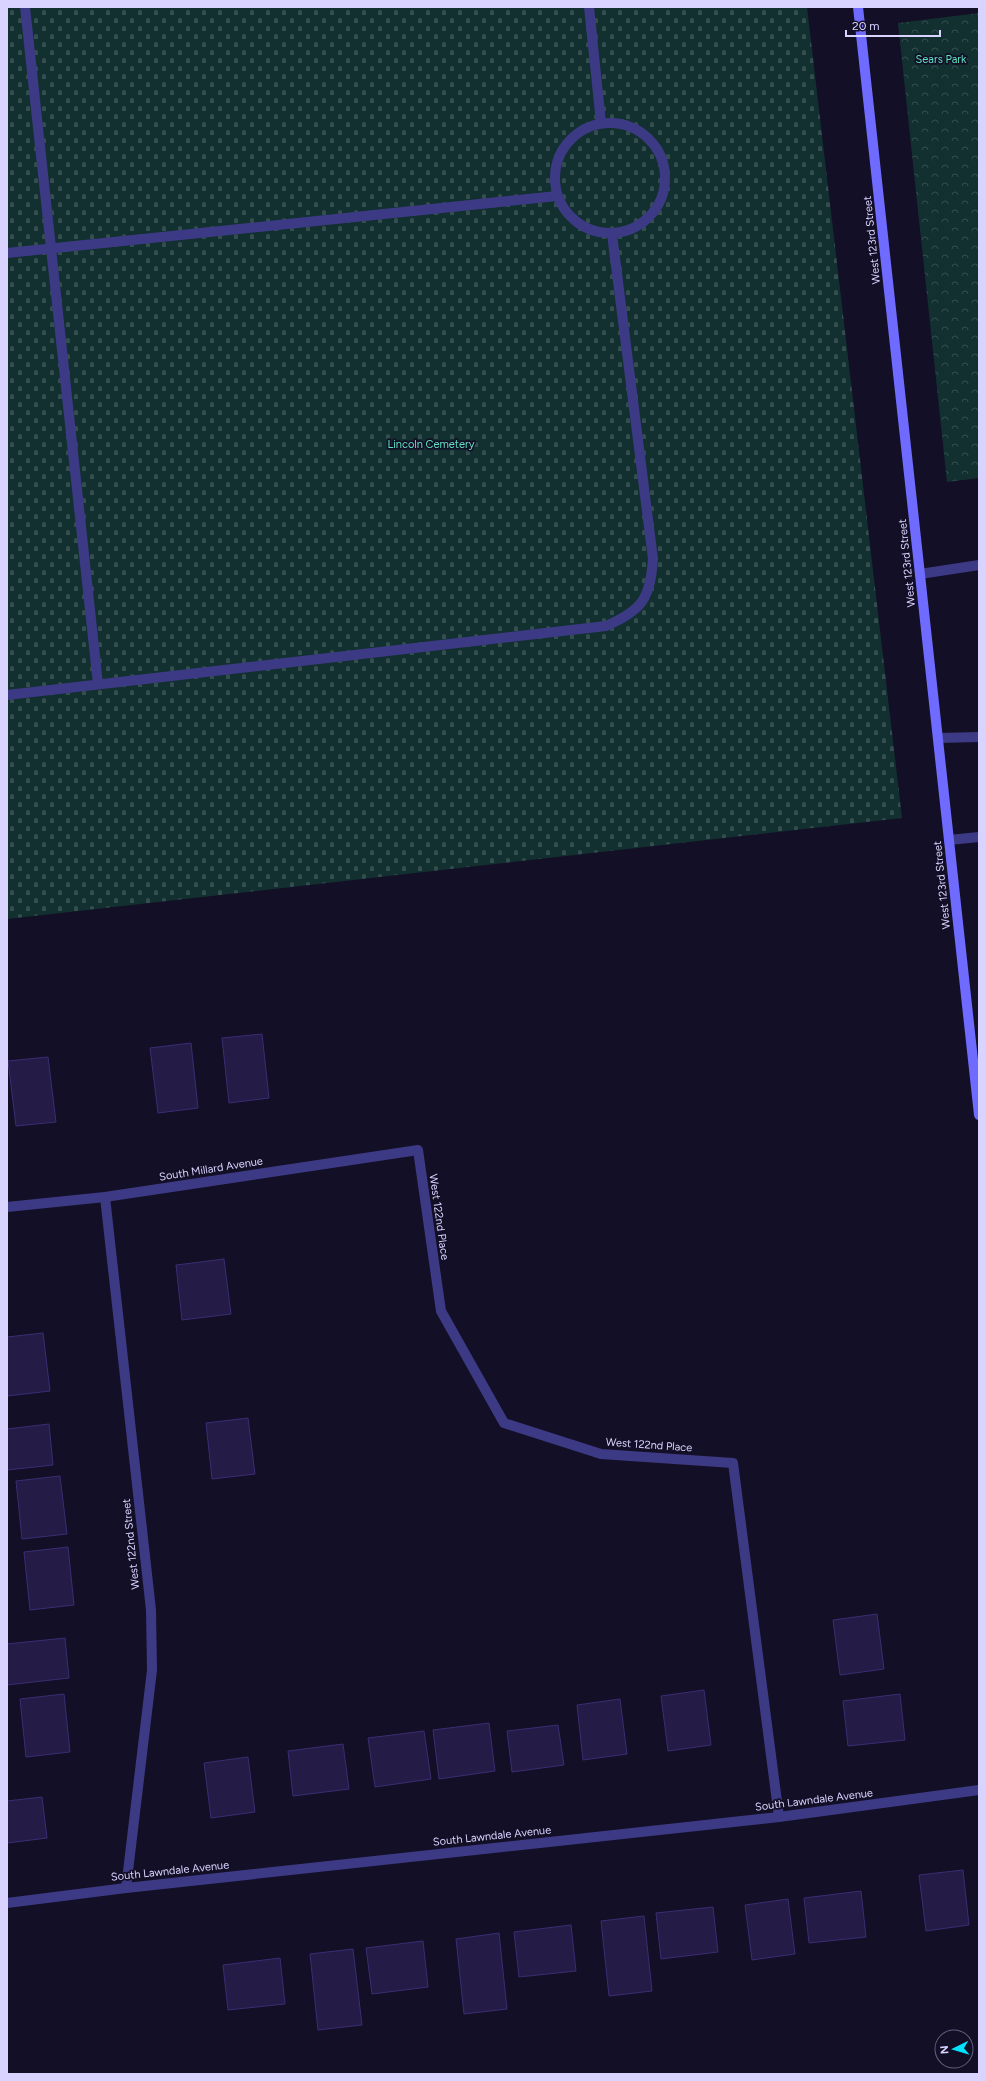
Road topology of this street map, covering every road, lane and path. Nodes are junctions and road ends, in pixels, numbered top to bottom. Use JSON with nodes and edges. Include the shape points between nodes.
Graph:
{"nodes":[{"id":1,"x":25,"y":7,"type":"edge"},
{"id":2,"x":589,"y":7,"type":"edge"},
{"id":3,"x":858,"y":7,"type":"edge"},
{"id":4,"x":601,"y":124,"type":"junction"},
{"id":5,"x":557,"y":196,"type":"junction"},
{"id":6,"x":612,"y":234,"type":"junction"},
{"id":7,"x":52,"y":248,"type":"junction"},
{"id":8,"x":7,"y":253,"type":"edge"},
{"id":9,"x":979,"y":565,"type":"edge"},
{"id":10,"x":920,"y":574,"type":"junction"},
{"id":11,"x":98,"y":684,"type":"junction"},
{"id":12,"x":7,"y":695,"type":"edge"},
{"id":13,"x":979,"y":737,"type":"edge"},
{"id":14,"x":938,"y":738,"type":"junction"},
{"id":15,"x":979,"y":837,"type":"edge"},
{"id":16,"x":949,"y":840,"type":"junction"},
{"id":17,"x":979,"y":1115,"type":"edge"},
{"id":18,"x":418,"y":1150,"type":"joint"},
{"id":19,"x":105,"y":1197,"type":"junction"},
{"id":20,"x":7,"y":1206,"type":"edge"},
{"id":21,"x":979,"y":1790,"type":"edge"},
{"id":22,"x":779,"y":1817,"type":"junction"},
{"id":23,"x":126,"y":1888,"type":"junction"},
{"id":24,"x":7,"y":1903,"type":"edge"}],
"edges":[{"from":1,"to":7,"type":"street"},
{"from":2,"to":4,"type":"street"},
{"from":3,"to":10,"type":"street","name":"West 123rd Street"},
{"from":4,"to":5,"type":"street","via":[[582,130],[568,142],[558,159],[555,177]]},
{"from":4,"to":6,"type":"street","via":[[620,123],[637,130],[652,142],[661,158],[665,175],[663,193],[656,209],[644,222],[629,230]]},
{"from":5,"to":6,"type":"street","via":[[566,212],[579,224],[595,232]]},
{"from":5,"to":7,"type":"street"},
{"from":6,"to":11,"type":"street","via":[[653,559],[652,580],[643,602],[629,616],[606,626]]},
{"from":7,"to":8,"type":"street"},
{"from":7,"to":11,"type":"street"},
{"from":9,"to":10,"type":"street"},
{"from":10,"to":14,"type":"street","name":"West 123rd Street"},
{"from":11,"to":12,"type":"street"},
{"from":13,"to":14,"type":"street"},
{"from":14,"to":16,"type":"street","name":"West 123rd Street"},
{"from":15,"to":16,"type":"street"},
{"from":16,"to":17,"type":"street","name":"West 123rd Street"},
{"from":18,"to":19,"type":"street","name":"South Millard Avenue"},
{"from":18,"to":22,"type":"street","name":"West 122nd Place","via":[[440,1311],[504,1423],[601,1454],[732,1463]]},
{"from":19,"to":20,"type":"street","name":"South Millard Avenue"},
{"from":19,"to":23,"type":"street","name":"West 122nd Street","via":[[151,1610],[152,1670]]},
{"from":21,"to":22,"type":"street","name":"South Lawndale Avenue"},
{"from":22,"to":23,"type":"street","name":"South Lawndale Avenue"},
{"from":23,"to":24,"type":"street","name":"South Lawndale Avenue"}]}
